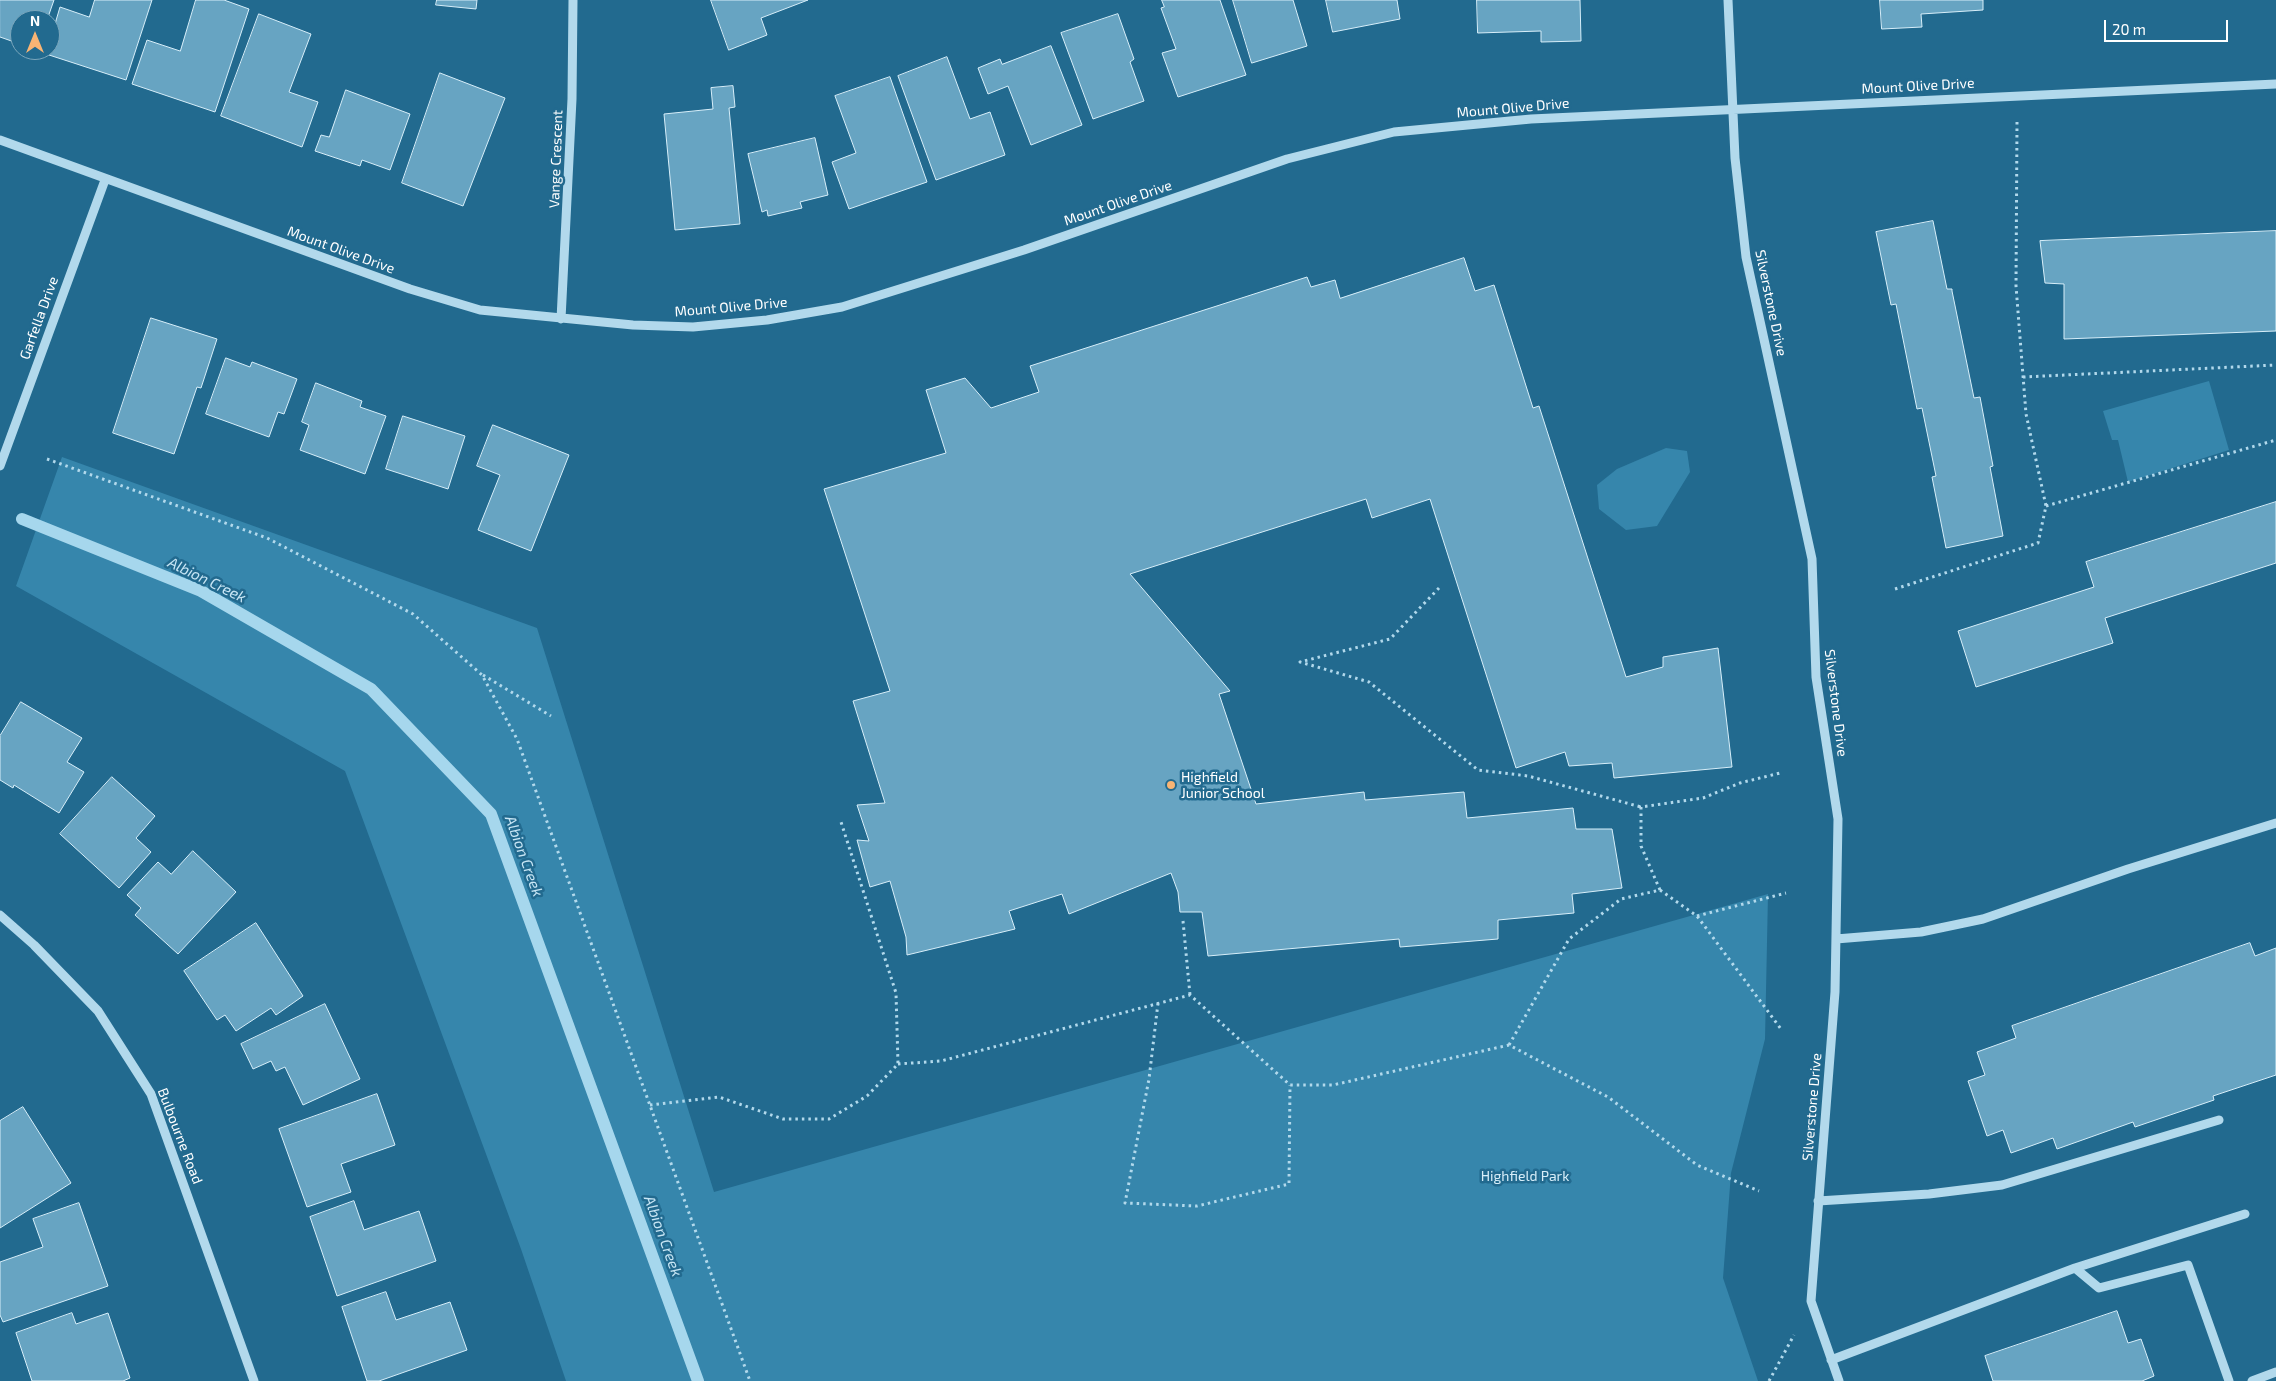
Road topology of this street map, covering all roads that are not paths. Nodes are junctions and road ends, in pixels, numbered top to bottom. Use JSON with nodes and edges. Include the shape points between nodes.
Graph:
{"nodes":[{"id":1,"x":573,"y":0,"type":"edge"},
{"id":2,"x":1728,"y":0,"type":"edge"},
{"id":3,"x":2276,"y":84,"type":"edge"},
{"id":4,"x":1733,"y":109,"type":"junction"},
{"id":5,"x":0,"y":140,"type":"edge"},
{"id":6,"x":104,"y":180,"type":"junction"},
{"id":7,"x":561,"y":319,"type":"junction"},
{"id":8,"x":0,"y":466,"type":"edge"},
{"id":9,"x":2276,"y":823,"type":"edge"},
{"id":10,"x":0,"y":915,"type":"edge"},
{"id":11,"x":1836,"y":939,"type":"junction"},
{"id":12,"x":2219,"y":1120,"type":"dead end"},
{"id":13,"x":1818,"y":1201,"type":"junction"},
{"id":14,"x":2245,"y":1214,"type":"dead end"},
{"id":15,"x":2075,"y":1268,"type":"junction"},
{"id":16,"x":1831,"y":1360,"type":"junction"},
{"id":17,"x":2276,"y":1372,"type":"edge"},
{"id":18,"x":254,"y":1381,"type":"edge"},
{"id":19,"x":1839,"y":1381,"type":"edge"},
{"id":20,"x":2229,"y":1381,"type":"edge"},
{"id":21,"x":2252,"y":1381,"type":"edge"}],
"edges":[{"from":1,"to":7,"type":"street","name":"Vange Crescent","via":[[572,99]]},
{"from":2,"to":4,"type":"street","name":"Silverstone Drive"},
{"from":3,"to":4,"type":"street","name":"Mount Olive Drive"},
{"from":4,"to":7,"type":"street","name":"Mount Olive Drive","via":[[1531,118],[1394,132],[1287,159],[1024,250],[842,306],[767,320],[693,327]]},
{"from":4,"to":11,"type":"street","name":"Silverstone Drive","via":[[1746,257],[1812,559],[1816,677],[1838,819]]},
{"from":5,"to":6,"type":"street","name":"Mount Olive Drive"},
{"from":6,"to":7,"type":"street","name":"Mount Olive Drive","via":[[480,310]]},
{"from":6,"to":8,"type":"street","name":"Garfella Drive"},
{"from":9,"to":11,"type":"street","via":[[1983,919],[1921,932]]},
{"from":10,"to":18,"type":"street","name":"Bulbourne Road","via":[[98,1011],[151,1094]]},
{"from":11,"to":13,"type":"street","name":"Silverstone Drive","via":[[1835,992]]},
{"from":12,"to":13,"type":"street","via":[[2002,1185],[1929,1194]]},
{"from":13,"to":16,"type":"street","name":"Silverstone Drive","via":[[1811,1301]]},
{"from":14,"to":15,"type":"street"},
{"from":15,"to":16,"type":"street"},
{"from":15,"to":20,"type":"street","via":[[2100,1288],[2188,1265]]},
{"from":16,"to":19,"type":"street","name":"Silverstone Drive"},
{"from":17,"to":21,"type":"street"}]}
